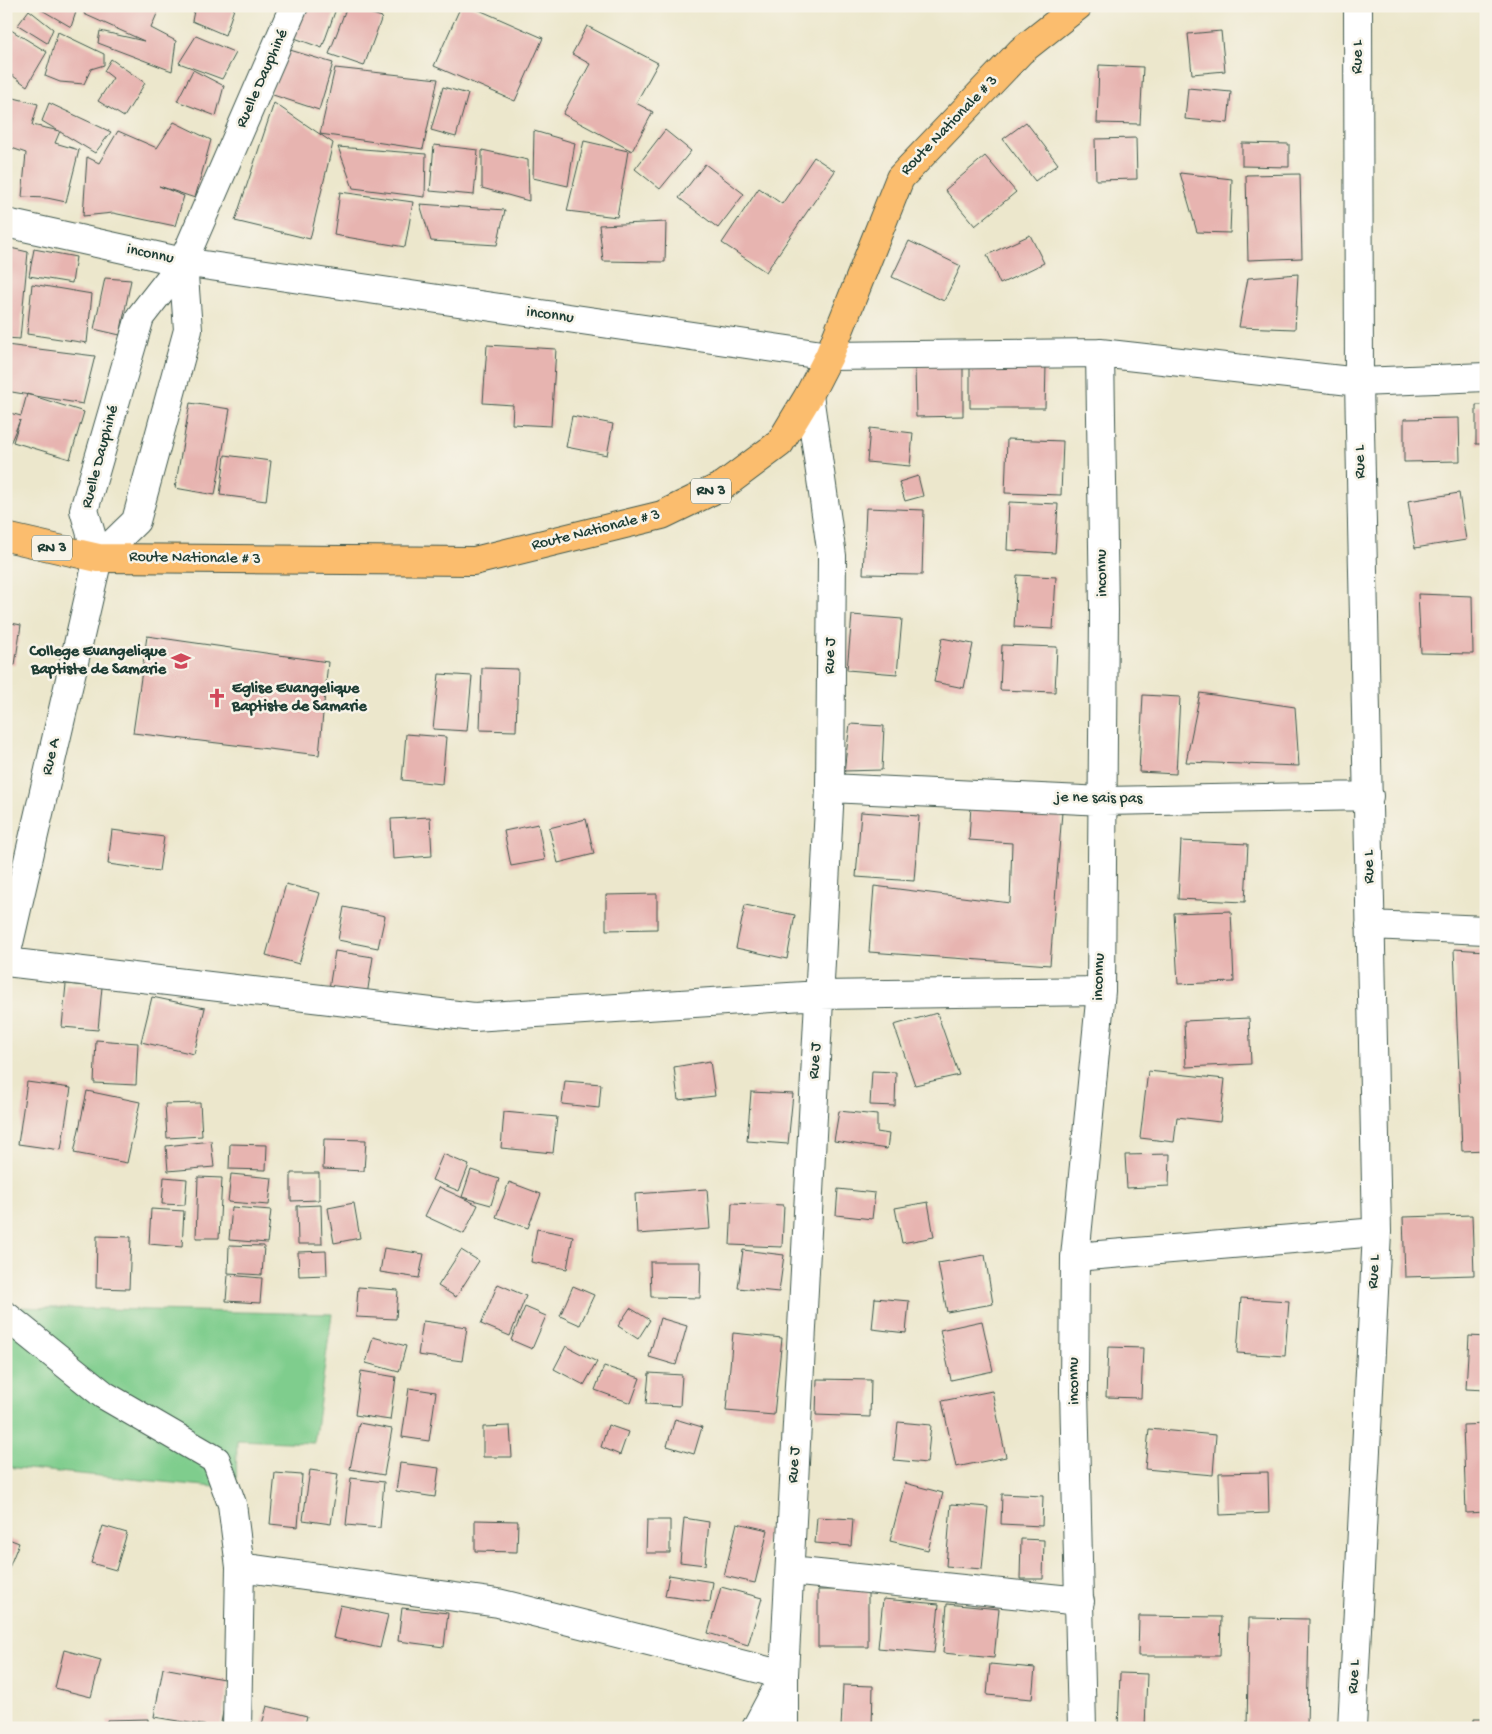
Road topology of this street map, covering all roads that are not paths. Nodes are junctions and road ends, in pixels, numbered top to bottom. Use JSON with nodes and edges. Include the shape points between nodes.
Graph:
{"nodes":[{"id":1,"x":294,"y":6,"type":"edge"},
{"id":2,"x":1078,"y":6,"type":"edge"},
{"id":3,"x":1358,"y":6,"type":"edge"},
{"id":4,"x":6,"y":223,"type":"edge"},
{"id":5,"x":183,"y":262,"type":"junction"},
{"id":6,"x":1100,"y":353,"type":"junction"},
{"id":7,"x":829,"y":356,"type":"junction"},
{"id":8,"x":1486,"y":376,"type":"edge"},
{"id":9,"x":1359,"y":382,"type":"junction"},
{"id":10,"x":809,"y":395,"type":"junction"},
{"id":11,"x":6,"y":537,"type":"edge"},
{"id":12,"x":98,"y":558,"type":"junction"},
{"id":13,"x":830,"y":788,"type":"junction"},
{"id":14,"x":1369,"y":796,"type":"junction"},
{"id":15,"x":1104,"y":801,"type":"junction"},
{"id":16,"x":1370,"y":925,"type":"junction"},
{"id":17,"x":1486,"y":930,"type":"edge"},
{"id":18,"x":6,"y":956,"type":"edge"},
{"id":19,"x":6,"y":962,"type":"edge"},
{"id":20,"x":1101,"y":991,"type":"junction"},
{"id":21,"x":820,"y":994,"type":"junction"},
{"id":22,"x":1377,"y":1232,"type":"junction"},
{"id":23,"x":1075,"y":1257,"type":"junction"},
{"id":24,"x":6,"y":1316,"type":"edge"},
{"id":25,"x":240,"y":1567,"type":"junction"},
{"id":26,"x":790,"y":1572,"type":"junction"},
{"id":27,"x":1080,"y":1601,"type":"junction"},
{"id":28,"x":784,"y":1675,"type":"junction"},
{"id":29,"x":237,"y":1728,"type":"edge"},
{"id":30,"x":756,"y":1728,"type":"edge"},
{"id":31,"x":784,"y":1728,"type":"edge"},
{"id":32,"x":1082,"y":1728,"type":"edge"},
{"id":33,"x":1352,"y":1728,"type":"edge"}],
"edges":[{"from":1,"to":5,"type":"street","name":"Ruelle Dauphiné"},
{"from":2,"to":7,"type":"main road","name":"Route Nationale # 3","number":"RN 3","via":[[1022,51],[900,178]]},
{"from":3,"to":9,"type":"street","name":"Rue L"},
{"from":4,"to":5,"type":"street","name":"inconnu"},
{"from":5,"to":7,"type":"street","name":"inconnu"},
{"from":5,"to":12,"type":"street","name":"Ruelle Dauphiné","via":[[188,330],[136,522]]},
{"from":5,"to":12,"type":"street","name":"Ruelle Dauphiné","via":[[140,316],[84,510]]},
{"from":6,"to":7,"type":"street","name":"inconnu"},
{"from":6,"to":9,"type":"street","name":"inconnu"},
{"from":6,"to":15,"type":"street","name":"inconnu"},
{"from":7,"to":10,"type":"main road","name":"Route Nationale # 3","number":"RN 3"},
{"from":8,"to":9,"type":"street","name":"inconnu"},
{"from":9,"to":14,"type":"street","name":"Rue L"},
{"from":10,"to":12,"type":"main road","name":"Route Nationale # 3","number":"RN 3","via":[[780,443],[724,485],[662,515],[474,561]]},
{"from":10,"to":13,"type":"street","name":"Rue J","via":[[832,556]]},
{"from":11,"to":12,"type":"main road","name":"Route Nationale # 3","number":"RN 3"},
{"from":12,"to":18,"type":"street","name":"Rue A"},
{"from":13,"to":15,"type":"street","name":"je ne sais pas"},
{"from":13,"to":21,"type":"street","name":"Rue J"},
{"from":14,"to":15,"type":"street","name":"je ne sais pas"},
{"from":14,"to":16,"type":"street","name":"Rue L"},
{"from":15,"to":20,"type":"street","name":"inconnu"},
{"from":16,"to":17,"type":"street"},
{"from":16,"to":22,"type":"street","name":"Rue L"},
{"from":19,"to":21,"type":"street","via":[[474,1017]]},
{"from":20,"to":21,"type":"street"},
{"from":20,"to":23,"type":"street","name":"inconnu"},
{"from":21,"to":26,"type":"street","name":"Rue J"},
{"from":22,"to":23,"type":"street"},
{"from":22,"to":33,"type":"street","name":"Rue L"},
{"from":23,"to":27,"type":"street","name":"inconnu","via":[[1074,1390]]},
{"from":24,"to":25,"type":"street","via":[[104,1395],[216,1460],[232,1504]]},
{"from":25,"to":28,"type":"street","via":[[498,1603]]},
{"from":25,"to":29,"type":"street"},
{"from":26,"to":27,"type":"street"},
{"from":26,"to":28,"type":"street","name":"Rue J"},
{"from":27,"to":32,"type":"street","name":"inconnu"},
{"from":28,"to":30,"type":"street"},
{"from":28,"to":31,"type":"street","name":"Rue J"}]}
